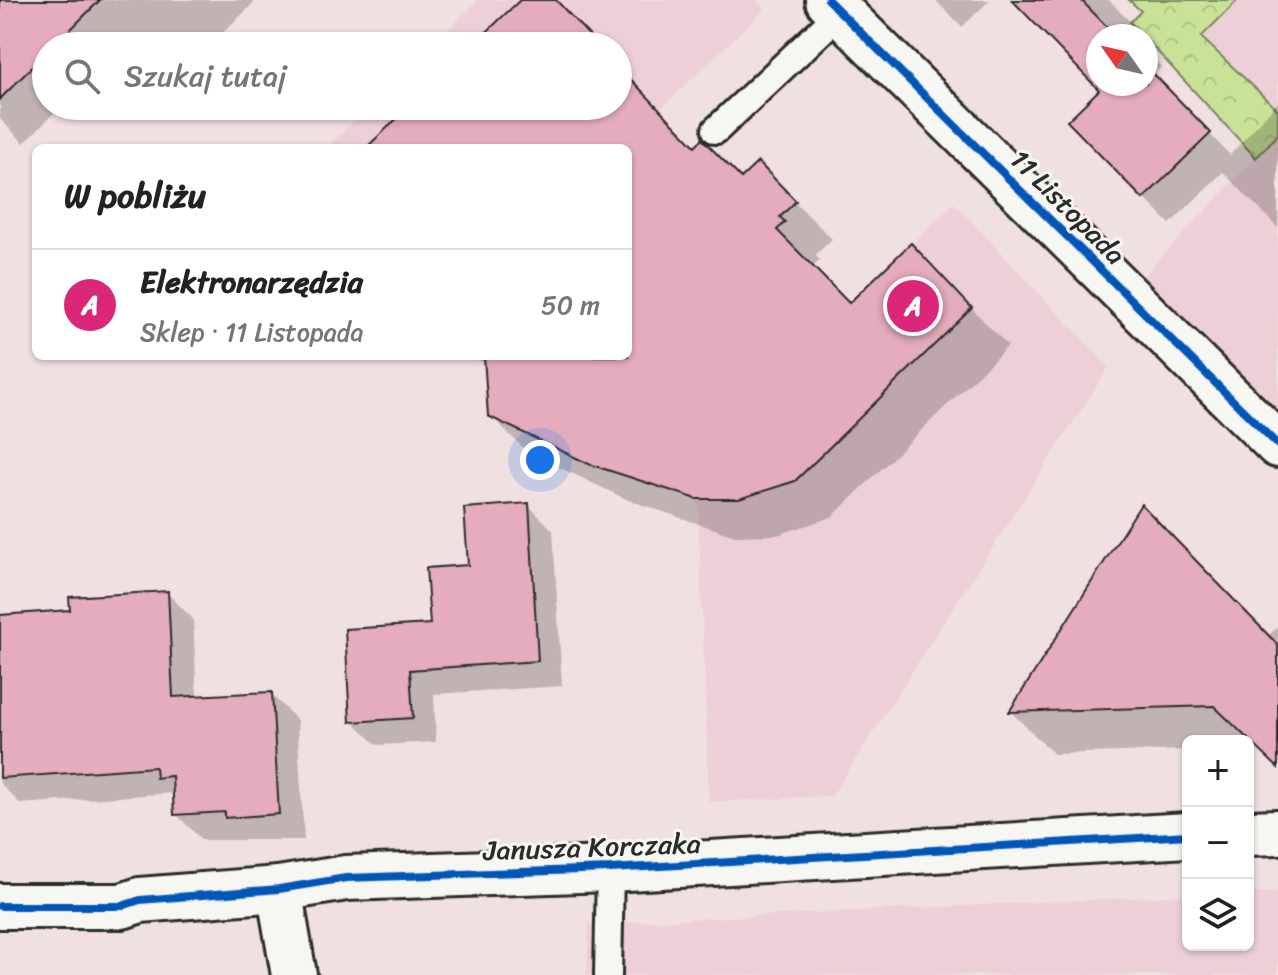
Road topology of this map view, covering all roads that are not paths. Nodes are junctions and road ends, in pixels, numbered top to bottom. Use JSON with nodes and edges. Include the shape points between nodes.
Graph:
{"nodes":[{"id":1,"x":834,"y":6,"type":"edge"},
{"id":2,"x":716,"y":130,"type":"dead end"},
{"id":3,"x":1278,"y":445,"type":"edge"},
{"id":4,"x":1278,"y":832,"type":"edge"},
{"id":5,"x":1254,"y":833,"type":"edge"},
{"id":6,"x":1182,"y":835,"type":"edge"},
{"id":7,"x":610,"y":869,"type":"junction"},
{"id":8,"x":279,"y":889,"type":"junction"},
{"id":9,"x":0,"y":906,"type":"edge"},
{"id":10,"x":294,"y":975,"type":"edge"},
{"id":11,"x":608,"y":975,"type":"edge"}],
"edges":[{"from":1,"to":2,"type":"lane"},
{"from":1,"to":3,"type":"street","name":"11 Listopada"},
{"from":4,"to":5,"type":"street"},
{"from":6,"to":7,"type":"street","name":"Janusza Korczaka"},
{"from":7,"to":8,"type":"street","name":"Janusza Korczaka","via":[[346,878]]},
{"from":7,"to":11,"type":"lane"},
{"from":8,"to":9,"type":"street","name":"Janusza Korczaka","via":[[151,898],[122,906]]},
{"from":8,"to":10,"type":"street"}]}
